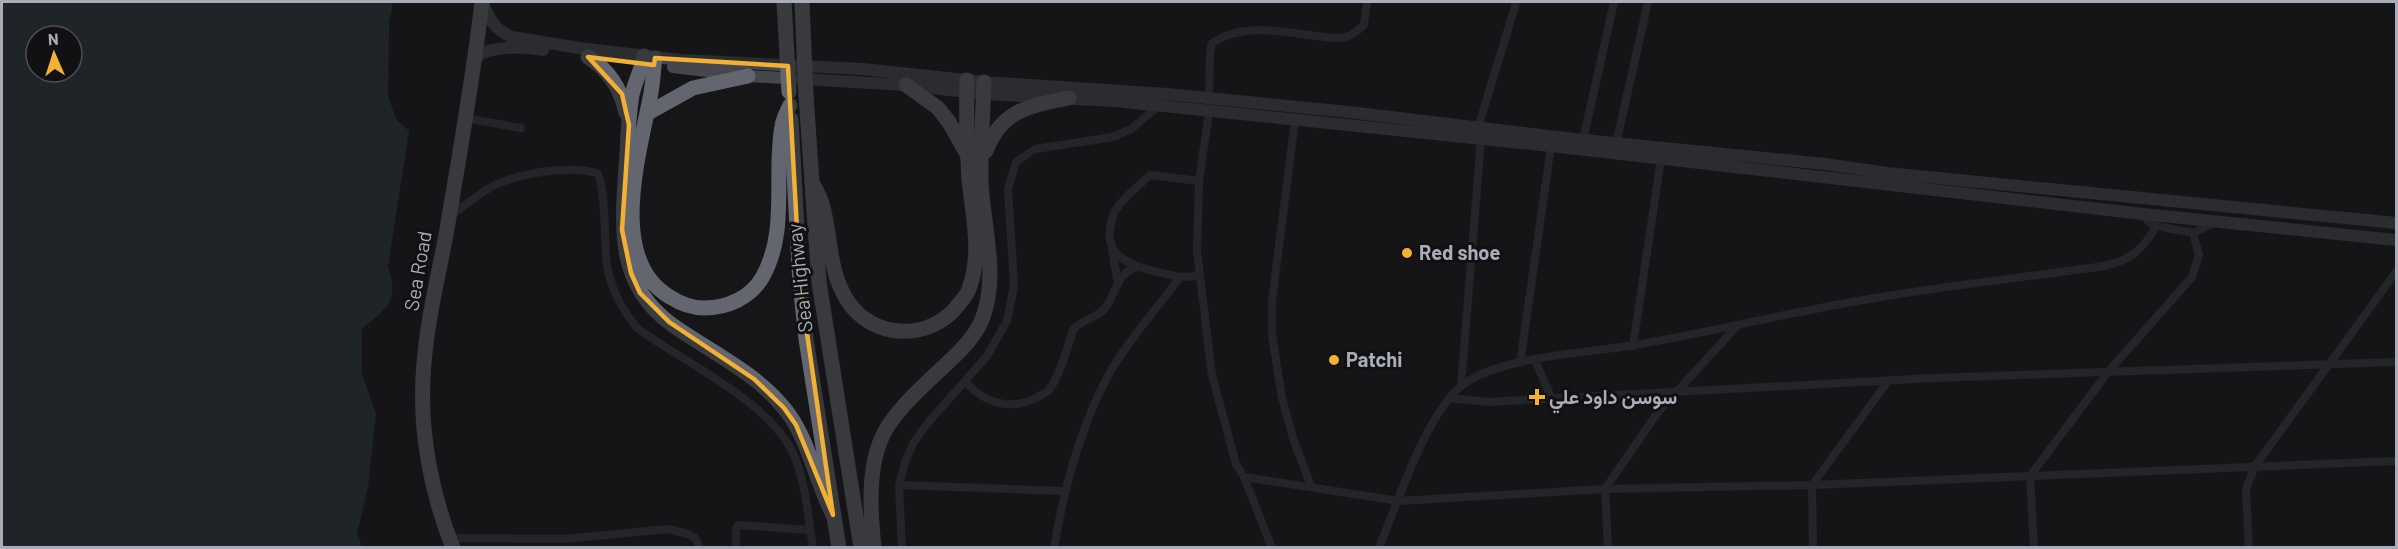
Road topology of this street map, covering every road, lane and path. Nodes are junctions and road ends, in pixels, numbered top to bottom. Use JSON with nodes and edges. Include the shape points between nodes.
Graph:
{"nodes":[{"id":1,"x":482,"y":2,"type":"edge"},
{"id":2,"x":784,"y":2,"type":"edge"},
{"id":3,"x":802,"y":2,"type":"edge"},
{"id":4,"x":1367,"y":2,"type":"edge"},
{"id":5,"x":1614,"y":2,"type":"edge"},
{"id":6,"x":1648,"y":2,"type":"edge"},
{"id":7,"x":1516,"y":3,"type":"dead end"},
{"id":8,"x":476,"y":57,"type":"junction"},
{"id":9,"x":588,"y":57,"type":"junction"},
{"id":10,"x":649,"y":61,"type":"junction"},
{"id":11,"x":748,"y":76,"type":"junction"},
{"id":12,"x":906,"y":85,"type":"junction"},
{"id":13,"x":967,"y":86,"type":"junction"},
{"id":14,"x":984,"y":88,"type":"junction"},
{"id":15,"x":790,"y":98,"type":"junction"},
{"id":16,"x":1069,"y":98,"type":"junction"},
{"id":17,"x":1209,"y":98,"type":"junction"},
{"id":18,"x":1159,"y":106,"type":"junction"},
{"id":19,"x":1209,"y":112,"type":"junction"},
{"id":20,"x":648,"y":113,"type":"junction"},
{"id":21,"x":464,"y":118,"type":"junction"},
{"id":22,"x":1295,"y":120,"type":"junction"},
{"id":23,"x":629,"y":125,"type":"junction"},
{"id":24,"x":521,"y":128,"type":"dead end"},
{"id":25,"x":1480,"y":134,"type":"junction"},
{"id":26,"x":1583,"y":140,"type":"junction"},
{"id":27,"x":1616,"y":144,"type":"junction"},
{"id":28,"x":1551,"y":146,"type":"junction"},
{"id":29,"x":975,"y":157,"type":"junction"},
{"id":30,"x":1661,"y":159,"type":"junction"},
{"id":31,"x":1199,"y":181,"type":"junction"},
{"id":32,"x":812,"y":182,"type":"junction"},
{"id":33,"x":2143,"y":214,"type":"junction"},
{"id":34,"x":448,"y":218,"type":"junction"},
{"id":35,"x":2216,"y":222,"type":"junction"},
{"id":36,"x":2397,"y":223,"type":"edge"},
{"id":37,"x":2156,"y":226,"type":"junction"},
{"id":38,"x":2193,"y":233,"type":"junction"},
{"id":39,"x":2397,"y":240,"type":"edge"},
{"id":40,"x":1112,"y":248,"type":"junction"},
{"id":41,"x":1137,"y":267,"type":"junction"},
{"id":42,"x":2397,"y":272,"type":"edge"},
{"id":43,"x":1199,"y":276,"type":"junction"},
{"id":44,"x":1180,"y":277,"type":"junction"},
{"id":45,"x":1118,"y":284,"type":"junction"},
{"id":46,"x":1738,"y":326,"type":"junction"},
{"id":47,"x":1633,"y":346,"type":"junction"},
{"id":48,"x":1535,"y":360,"type":"junction"},
{"id":49,"x":2397,"y":362,"type":"edge"},
{"id":50,"x":1520,"y":363,"type":"junction"},
{"id":51,"x":2328,"y":364,"type":"junction"},
{"id":52,"x":2108,"y":372,"type":"junction"},
{"id":53,"x":1889,"y":380,"type":"junction"},
{"id":54,"x":965,"y":381,"type":"junction"},
{"id":55,"x":1461,"y":386,"type":"junction"},
{"id":56,"x":1674,"y":393,"type":"junction"},
{"id":57,"x":1450,"y":398,"type":"junction"},
{"id":58,"x":1552,"y":399,"type":"junction"},
{"id":59,"x":2397,"y":461,"type":"edge"},
{"id":60,"x":2255,"y":466,"type":"junction"},
{"id":61,"x":2030,"y":476,"type":"junction"},
{"id":62,"x":1244,"y":477,"type":"junction"},
{"id":63,"x":899,"y":485,"type":"junction"},
{"id":64,"x":1812,"y":485,"type":"junction"},
{"id":65,"x":1311,"y":486,"type":"junction"},
{"id":66,"x":1605,"y":489,"type":"junction"},
{"id":67,"x":1064,"y":491,"type":"junction"},
{"id":68,"x":1399,"y":501,"type":"junction"},
{"id":69,"x":833,"y":515,"type":"junction"},
{"id":70,"x":810,"y":530,"type":"junction"},
{"id":71,"x":451,"y":543,"type":"edge"},
{"id":72,"x":700,"y":548,"type":"edge"},
{"id":73,"x":736,"y":548,"type":"edge"},
{"id":74,"x":813,"y":548,"type":"edge"},
{"id":75,"x":839,"y":548,"type":"edge"},
{"id":76,"x":861,"y":548,"type":"edge"},
{"id":77,"x":874,"y":548,"type":"edge"},
{"id":78,"x":902,"y":548,"type":"edge"},
{"id":79,"x":1054,"y":548,"type":"edge"},
{"id":80,"x":1272,"y":548,"type":"edge"},
{"id":81,"x":1380,"y":548,"type":"edge"},
{"id":82,"x":1608,"y":548,"type":"edge"},
{"id":83,"x":1813,"y":548,"type":"edge"},
{"id":84,"x":2034,"y":548,"type":"edge"},
{"id":85,"x":2249,"y":548,"type":"edge"}],
"edges":[{"from":1,"to":8,"type":"highway","name":"Sea Road"},
{"from":1,"to":10,"type":"main road","via":[[490,22],[512,37]]},
{"from":2,"to":15,"type":"highway","name":"Sea Highway","bridge":true},
{"from":3,"to":32,"type":"highway","name":"Sea Highway","bridge":true},
{"from":4,"to":17,"type":"street","via":[[1364,25],[1338,39],[1254,30],[1221,37],[1212,43],[1210,52]]},
{"from":5,"to":26,"type":"street"},
{"from":6,"to":27,"type":"street"},
{"from":7,"to":25,"type":"street"},
{"from":8,"to":9,"type":"main road","via":[[481,53],[525,48]]},
{"from":8,"to":21,"type":"highway","name":"Sea Road"},
{"from":9,"to":10,"type":"main road"},
{"from":9,"to":23,"type":"highway","via":[[598,63],[622,94]]},
{"from":10,"to":11,"type":"main road"},
{"from":10,"to":13,"type":"main road","via":[[863,69]]},
{"from":10,"to":20,"type":"highway"},
{"from":10,"to":23,"type":"highway","via":[[632,94]]},
{"from":11,"to":12,"type":"main road"},
{"from":11,"to":20,"type":"highway","via":[[693,88]]},
{"from":12,"to":13,"type":"main road"},
{"from":12,"to":29,"type":"highway","via":[[938,108]]},
{"from":13,"to":14,"type":"main road"},
{"from":13,"to":29,"type":"highway"},
{"from":14,"to":16,"type":"main road"},
{"from":14,"to":17,"type":"main road"},
{"from":14,"to":29,"type":"highway"},
{"from":15,"to":20,"type":"highway","via":[[782,125],[775,250],[761,280],[749,293],[725,306],[688,306],[660,291],[647,278],[639,261],[634,230],[635,173]]},
{"from":15,"to":69,"type":"highway","name":"Sea Highway","via":[[800,284]]},
{"from":16,"to":18,"type":"main road"},
{"from":16,"to":29,"type":"highway","via":[[1006,118]]},
{"from":17,"to":25,"type":"main road","via":[[1349,112]]},
{"from":18,"to":19,"type":"main road"},
{"from":18,"to":54,"type":"street","via":[[1131,129],[1113,137],[1035,149],[1016,162],[1008,189],[1014,275],[1007,321],[987,356]]},
{"from":19,"to":22,"type":"main road"},
{"from":19,"to":31,"type":"street"},
{"from":21,"to":24,"type":"street"},
{"from":21,"to":34,"type":"highway","name":"Sea Road"},
{"from":22,"to":25,"type":"main road"},
{"from":22,"to":65,"type":"street","via":[[1272,301],[1272,335],[1285,408]]},
{"from":23,"to":69,"type":"highway","via":[[622,230],[628,264],[640,292],[669,322],[754,379],[784,408],[796,425]]},
{"from":25,"to":26,"type":"main road"},
{"from":25,"to":28,"type":"main road"},
{"from":25,"to":55,"type":"street"},
{"from":26,"to":27,"type":"main road"},
{"from":27,"to":36,"type":"main road"},
{"from":28,"to":30,"type":"main road"},
{"from":28,"to":50,"type":"street"},
{"from":29,"to":32,"type":"highway","via":[[977,254],[968,292],[945,319],[912,332],[873,323],[847,300],[835,272],[823,208]]},
{"from":29,"to":77,"type":"highway","via":[[988,245],[984,314],[964,347],[904,405],[888,426],[871,486]]},
{"from":30,"to":33,"type":"main road"},
{"from":30,"to":47,"type":"street"},
{"from":31,"to":40,"type":"street","via":[[1150,175],[1116,209],[1109,236]]},
{"from":31,"to":43,"type":"street"},
{"from":32,"to":76,"type":"highway","name":"Sea Highway","via":[[819,282]]},
{"from":33,"to":35,"type":"main road"},
{"from":33,"to":37,"type":"street"},
{"from":34,"to":70,"type":"street","via":[[492,186],[510,180],[549,171],[597,173],[603,186],[610,282],[626,314],[637,328],[770,420],[793,454]]},
{"from":34,"to":71,"type":"highway","name":"Sea Road","via":[[423,378],[426,443]]},
{"from":35,"to":38,"type":"street"},
{"from":35,"to":39,"type":"main road"},
{"from":37,"to":38,"type":"street"},
{"from":37,"to":46,"type":"street","via":[[2141,249],[2118,263],[1875,298]]},
{"from":38,"to":52,"type":"street","via":[[2199,255],[2192,277]]},
{"from":40,"to":41,"type":"street"},
{"from":40,"to":45,"type":"street"},
{"from":41,"to":44,"type":"street"},
{"from":41,"to":45,"type":"street","via":[[1129,269]]},
{"from":42,"to":51,"type":"street"},
{"from":43,"to":44,"type":"street"},
{"from":43,"to":62,"type":"street","via":[[1217,400],[1236,464]]},
{"from":44,"to":67,"type":"street","via":[[1110,372]]},
{"from":45,"to":54,"type":"street","via":[[1105,308],[1073,330],[1048,392],[1027,402],[997,404],[975,393]]},
{"from":46,"to":47,"type":"street"},
{"from":46,"to":56,"type":"street"},
{"from":47,"to":48,"type":"street"},
{"from":48,"to":50,"type":"street"},
{"from":48,"to":58,"type":"street"},
{"from":49,"to":51,"type":"street"},
{"from":50,"to":55,"type":"street","via":[[1479,375]]},
{"from":51,"to":52,"type":"street"},
{"from":51,"to":60,"type":"street"},
{"from":52,"to":53,"type":"street"},
{"from":52,"to":61,"type":"street"},
{"from":53,"to":56,"type":"street"},
{"from":53,"to":64,"type":"street"},
{"from":54,"to":63,"type":"street","via":[[914,442]]},
{"from":55,"to":57,"type":"street"},
{"from":56,"to":58,"type":"street"},
{"from":56,"to":66,"type":"street"},
{"from":57,"to":58,"type":"street","via":[[1489,402]]},
{"from":57,"to":68,"type":"street","via":[[1421,445]]},
{"from":59,"to":60,"type":"street"},
{"from":60,"to":61,"type":"street"},
{"from":60,"to":85,"type":"street","via":[[2246,489]]},
{"from":61,"to":64,"type":"street"},
{"from":61,"to":84,"type":"street"},
{"from":62,"to":65,"type":"street"},
{"from":62,"to":80,"type":"street"},
{"from":63,"to":67,"type":"street"},
{"from":63,"to":78,"type":"street"},
{"from":64,"to":66,"type":"street"},
{"from":64,"to":83,"type":"street"},
{"from":65,"to":68,"type":"street"},
{"from":66,"to":68,"type":"street"},
{"from":66,"to":82,"type":"street"},
{"from":67,"to":79,"type":"street"},
{"from":68,"to":81,"type":"street"},
{"from":69,"to":75,"type":"highway","name":"Sea Highway"},
{"from":70,"to":73,"type":"street","via":[[738,525]]},
{"from":70,"to":74,"type":"street"},
{"from":71,"to":72,"type":"street","via":[[564,539],[668,529],[695,538]]}]}
